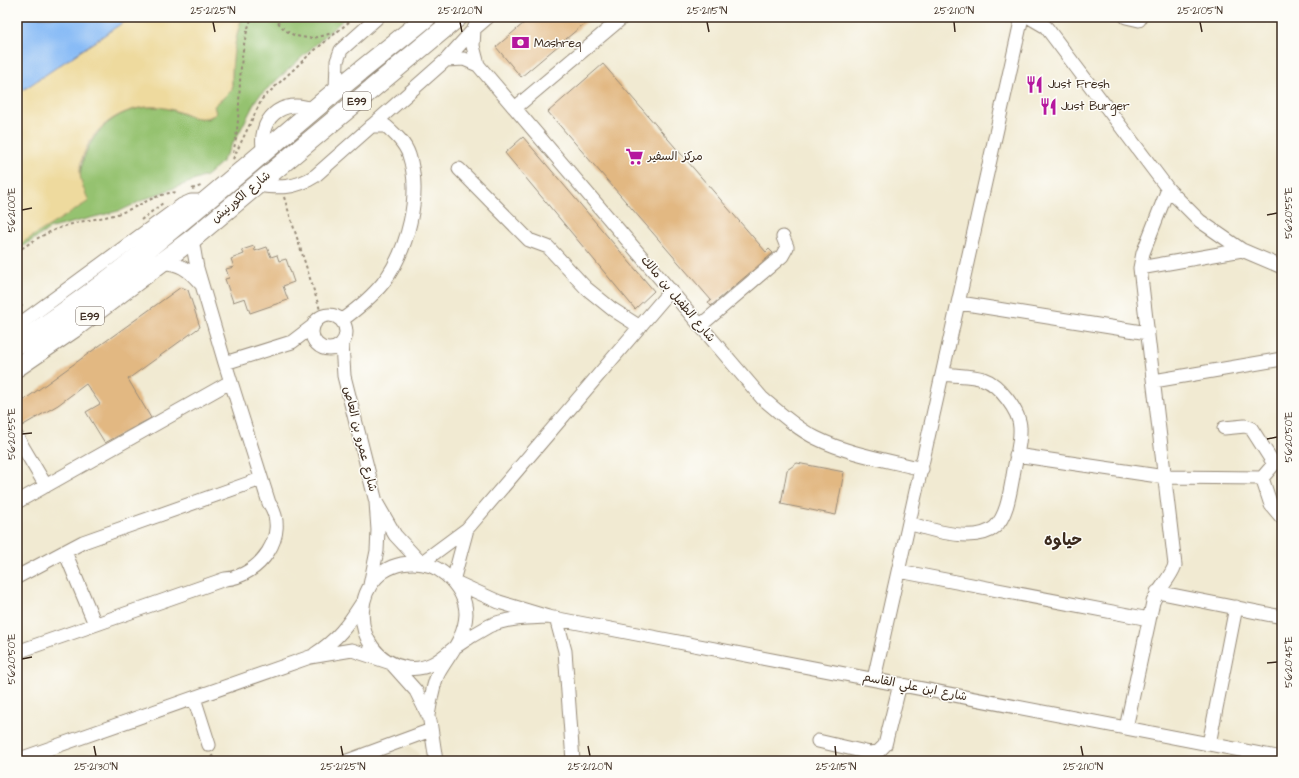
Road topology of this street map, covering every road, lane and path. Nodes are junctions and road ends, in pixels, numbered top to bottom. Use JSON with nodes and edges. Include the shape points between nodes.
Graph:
{"nodes":[{"id":1,"x":252,"y":17,"type":"edge"},
{"id":2,"x":275,"y":17,"type":"edge"},
{"id":3,"x":355,"y":17,"type":"edge"},
{"id":4,"x":378,"y":17,"type":"edge"},
{"id":5,"x":427,"y":17,"type":"edge"},
{"id":6,"x":458,"y":17,"type":"edge"},
{"id":7,"x":488,"y":17,"type":"edge"},
{"id":8,"x":623,"y":17,"type":"edge"},
{"id":9,"x":1022,"y":17,"type":"edge"},
{"id":10,"x":1029,"y":17,"type":"edge"},
{"id":11,"x":1126,"y":17,"type":"edge"},
{"id":12,"x":1139,"y":20,"type":"dead end"},
{"id":13,"x":477,"y":23,"type":"edge"},
{"id":14,"x":331,"y":33,"type":"dead end"},
{"id":15,"x":446,"y":60,"type":"junction"},
{"id":16,"x":478,"y":65,"type":"junction"},
{"id":17,"x":336,"y":90,"type":"junction"},
{"id":18,"x":392,"y":108,"type":"junction"},
{"id":19,"x":515,"y":108,"type":"junction"},
{"id":20,"x":371,"y":126,"type":"junction"},
{"id":21,"x":393,"y":132,"type":"junction"},
{"id":22,"x":233,"y":153,"type":"dead end"},
{"id":23,"x":231,"y":161,"type":"dead end"},
{"id":24,"x":459,"y":169,"type":"dead end"},
{"id":25,"x":256,"y":185,"type":"junction"},
{"id":26,"x":281,"y":188,"type":"junction"},
{"id":27,"x":1168,"y":189,"type":"junction"},
{"id":28,"x":189,"y":190,"type":"dead end"},
{"id":29,"x":205,"y":192,"type":"junction"},
{"id":30,"x":183,"y":193,"type":"dead end"},
{"id":31,"x":166,"y":201,"type":"dead end"},
{"id":32,"x":136,"y":223,"type":"dead end"},
{"id":33,"x":783,"y":236,"type":"dead end"},
{"id":34,"x":192,"y":238,"type":"junction"},
{"id":35,"x":1242,"y":250,"type":"junction"},
{"id":36,"x":17,"y":252,"type":"edge"},
{"id":37,"x":161,"y":263,"type":"junction"},
{"id":38,"x":1282,"y":267,"type":"edge"},
{"id":39,"x":1140,"y":268,"type":"junction"},
{"id":40,"x":203,"y":286,"type":"junction"},
{"id":41,"x":671,"y":290,"type":"junction"},
{"id":42,"x":29,"y":302,"type":"dead end"},
{"id":43,"x":960,"y":303,"type":"junction"},
{"id":44,"x":17,"y":309,"type":"edge"},
{"id":45,"x":322,"y":316,"type":"junction"},
{"id":46,"x":59,"y":317,"type":"junction"},
{"id":47,"x":342,"y":320,"type":"junction"},
{"id":48,"x":701,"y":325,"type":"junction"},
{"id":49,"x":17,"y":326,"type":"edge"},
{"id":50,"x":313,"y":326,"type":"junction"},
{"id":51,"x":640,"y":327,"type":"junction"},
{"id":52,"x":1148,"y":333,"type":"junction"},
{"id":53,"x":292,"y":342,"type":"junction"},
{"id":54,"x":17,"y":344,"type":"edge"},
{"id":55,"x":342,"y":344,"type":"junction"},
{"id":56,"x":322,"y":348,"type":"junction"},
{"id":57,"x":39,"y":354,"type":"junction"},
{"id":58,"x":1282,"y":359,"type":"edge"},
{"id":59,"x":225,"y":363,"type":"junction"},
{"id":60,"x":17,"y":367,"type":"edge"},
{"id":61,"x":944,"y":374,"type":"junction"},
{"id":62,"x":344,"y":376,"type":"junction"},
{"id":63,"x":1154,"y":381,"type":"junction"},
{"id":64,"x":230,"y":382,"type":"junction"},
{"id":65,"x":1224,"y":428,"type":"dead end"},
{"id":66,"x":17,"y":437,"type":"edge"},
{"id":67,"x":1016,"y":455,"type":"junction"},
{"id":68,"x":1278,"y":463,"type":"edge"},
{"id":69,"x":922,"y":469,"type":"junction"},
{"id":70,"x":1165,"y":477,"type":"junction"},
{"id":71,"x":1262,"y":478,"type":"junction"},
{"id":72,"x":261,"y":479,"type":"junction"},
{"id":73,"x":46,"y":486,"type":"junction"},
{"id":74,"x":17,"y":502,"type":"edge"},
{"id":75,"x":376,"y":502,"type":"junction"},
{"id":76,"x":1282,"y":518,"type":"edge"},
{"id":77,"x":909,"y":523,"type":"junction"},
{"id":78,"x":467,"y":530,"type":"junction"},
{"id":79,"x":65,"y":552,"type":"junction"},
{"id":80,"x":421,"y":563,"type":"junction"},
{"id":81,"x":898,"y":571,"type":"junction"},
{"id":82,"x":17,"y":577,"type":"edge"},
{"id":83,"x":453,"y":581,"type":"junction"},
{"id":84,"x":370,"y":586,"type":"junction"},
{"id":85,"x":1157,"y":592,"type":"junction"},
{"id":86,"x":363,"y":603,"type":"junction"},
{"id":87,"x":1236,"y":608,"type":"junction"},
{"id":88,"x":552,"y":617,"type":"junction"},
{"id":89,"x":1282,"y":617,"type":"edge"},
{"id":90,"x":1149,"y":619,"type":"junction"},
{"id":91,"x":95,"y":624,"type":"junction"},
{"id":92,"x":456,"y":647,"type":"junction"},
{"id":93,"x":17,"y":652,"type":"edge"},
{"id":94,"x":310,"y":657,"type":"junction"},
{"id":95,"x":391,"y":663,"type":"junction"},
{"id":96,"x":874,"y":679,"type":"junction"},
{"id":97,"x":900,"y":684,"type":"junction"},
{"id":98,"x":194,"y":698,"type":"junction"},
{"id":99,"x":428,"y":715,"type":"junction"},
{"id":100,"x":1126,"y":728,"type":"junction"},
{"id":101,"x":431,"y":730,"type":"junction"},
{"id":102,"x":818,"y":741,"type":"dead end"},
{"id":103,"x":1210,"y":744,"type":"junction"},
{"id":104,"x":209,"y":746,"type":"dead end"},
{"id":105,"x":1282,"y":757,"type":"edge"},
{"id":106,"x":17,"y":760,"type":"edge"},
{"id":107,"x":347,"y":761,"type":"edge"},
{"id":108,"x":436,"y":761,"type":"edge"},
{"id":109,"x":573,"y":761,"type":"edge"}],
"edges":[{"from":1,"to":22,"type":"path","via":[[243,51],[238,131]]},
{"from":2,"to":14,"type":"path","via":[[285,30],[296,36],[314,38]]},
{"from":3,"to":23,"type":"path","via":[[262,99]]},
{"from":4,"to":17,"type":"street","via":[[341,50],[337,61]]},
{"from":5,"to":17,"type":"highway","name":"شارع الكورنيش","number":"E99"},
{"from":6,"to":25,"type":"highway","name":"شارع الكورنيش","number":"E99"},
{"from":7,"to":13,"type":"street"},
{"from":8,"to":19,"type":"street"},
{"from":9,"to":43,"type":"street"},
{"from":10,"to":27,"type":"street","via":[[1046,27]]},
{"from":11,"to":12,"type":"street"},
{"from":13,"to":15,"type":"street"},
{"from":13,"to":16,"type":"street","via":[[473,46]]},
{"from":15,"to":16,"type":"street","via":[[464,59]]},
{"from":15,"to":18,"type":"street"},
{"from":16,"to":19,"type":"street","name":"شارع الطفيل بن مالك"},
{"from":17,"to":29,"type":"highway","name":"شارع الكورنيش","number":"E99","via":[[264,153]]},
{"from":18,"to":20,"type":"street"},
{"from":18,"to":21,"type":"street"},
{"from":19,"to":41,"type":"street","name":"شارع الطفيل بن مالك"},
{"from":20,"to":21,"type":"street","via":[[386,126]]},
{"from":20,"to":26,"type":"street","via":[[307,181]]},
{"from":21,"to":47,"type":"street","via":[[409,155],[413,178],[409,226],[399,258],[384,282],[370,298]]},
{"from":24,"to":51,"type":"street","via":[[529,240],[548,247],[586,288]]},
{"from":25,"to":26,"type":"street"},
{"from":25,"to":34,"type":"highway","name":"شارع الكورنيش","number":"E99"},
{"from":26,"to":45,"type":"path"},
{"from":27,"to":35,"type":"street","via":[[1200,221]]},
{"from":27,"to":39,"type":"street","via":[[1143,253]]},
{"from":28,"to":29,"type":"path"},
{"from":29,"to":46,"type":"highway","name":"شارع الكورنيش","number":"E99","via":[[114,276]]},
{"from":29,"to":49,"type":"street","via":[[182,205]]},
{"from":30,"to":36,"type":"path","via":[[157,196],[111,216],[62,227]]},
{"from":31,"to":32,"type":"path"},
{"from":33,"to":48,"type":"street","via":[[787,246],[782,256]]},
{"from":34,"to":37,"type":"highway","name":"شارع الكورنيش","number":"E99"},
{"from":34,"to":40,"type":"street"},
{"from":35,"to":38,"type":"street"},
{"from":35,"to":39,"type":"street"},
{"from":37,"to":40,"type":"street","via":[[172,263],[187,268]]},
{"from":37,"to":57,"type":"highway","name":"شارع الكورنيش","number":"E99"},
{"from":39,"to":52,"type":"street"},
{"from":40,"to":59,"type":"street"},
{"from":41,"to":48,"type":"street","name":"شارع الطفيل بن مالك"},
{"from":41,"to":51,"type":"street"},
{"from":42,"to":44,"type":"path"},
{"from":43,"to":52,"type":"street"},
{"from":43,"to":61,"type":"street"},
{"from":45,"to":47,"type":"street","via":[[333,315]]},
{"from":45,"to":50,"type":"street"},
{"from":46,"to":54,"type":"highway","name":"شارع الكورنيش","number":"E99"},
{"from":46,"to":57,"type":"highway","via":[[55,327],[40,341]]},
{"from":47,"to":55,"type":"street","via":[[347,330]]},
{"from":48,"to":69,"type":"street","name":"شارع الطفيل بن مالك","via":[[762,398],[815,438],[838,447]]},
{"from":50,"to":53,"type":"street"},
{"from":50,"to":56,"type":"street","via":[[313,337]]},
{"from":51,"to":78,"type":"street"},
{"from":52,"to":63,"type":"street"},
{"from":53,"to":56,"type":"street","via":[[305,342]]},
{"from":53,"to":59,"type":"street"},
{"from":55,"to":56,"type":"street","via":[[337,348]]},
{"from":55,"to":62,"type":"street","name":"شارع عمرو بن العاص"},
{"from":56,"to":62,"type":"street","name":"شارع عمرو بن العاص"},
{"from":57,"to":60,"type":"highway","name":"شارع الكورنيش","number":"E99"},
{"from":58,"to":63,"type":"street"},
{"from":59,"to":64,"type":"street"},
{"from":61,"to":67,"type":"street","via":[[984,379],[1001,390],[1012,407],[1020,427]]},
{"from":61,"to":69,"type":"street"},
{"from":62,"to":75,"type":"street","name":"شارع عمرو بن العاص"},
{"from":63,"to":70,"type":"street"},
{"from":64,"to":72,"type":"street"},
{"from":64,"to":73,"type":"street"},
{"from":65,"to":68,"type":"street","via":[[1251,428]]},
{"from":66,"to":73,"type":"street"},
{"from":67,"to":70,"type":"street"},
{"from":67,"to":77,"type":"street","via":[[1009,495],[1003,514],[995,527],[984,533],[968,535],[938,532]]},
{"from":68,"to":71,"type":"street"},
{"from":69,"to":77,"type":"street"},
{"from":70,"to":71,"type":"street"},
{"from":70,"to":85,"type":"street","via":[[1175,565],[1171,576]]},
{"from":71,"to":76,"type":"street","via":[[1271,505]]},
{"from":72,"to":79,"type":"street","via":[[83,542]]},
{"from":72,"to":91,"type":"street","via":[[269,503],[270,528],[266,541],[253,561],[225,579]]},
{"from":73,"to":74,"type":"street"},
{"from":75,"to":80,"type":"street","name":"شارع عمرو بن العاص","via":[[395,535]]},
{"from":75,"to":84,"type":"street","name":"شارع عمرو بن العاص","via":[[377,552]]},
{"from":77,"to":81,"type":"street"},
{"from":78,"to":80,"type":"street"},
{"from":78,"to":83,"type":"street"},
{"from":79,"to":82,"type":"street"},
{"from":79,"to":91,"type":"street"},
{"from":80,"to":83,"type":"street","via":[[438,570]]},
{"from":80,"to":84,"type":"street","via":[[406,563],[392,567]]},
{"from":81,"to":90,"type":"street"},
{"from":81,"to":96,"type":"street"},
{"from":83,"to":88,"type":"street","name":"شارع ابن علي القاسم","via":[[499,602]]},
{"from":83,"to":92,"type":"street","via":[[462,596],[466,613],[464,631]]},
{"from":84,"to":86,"type":"street"},
{"from":85,"to":87,"type":"street"},
{"from":85,"to":90,"type":"street"},
{"from":86,"to":94,"type":"street","via":[[332,642]]},
{"from":86,"to":95,"type":"street","via":[[361,621],[366,638],[376,653]]},
{"from":87,"to":89,"type":"street"},
{"from":87,"to":103,"type":"street"},
{"from":88,"to":92,"type":"street","name":"شارع ابن علي القاسم","via":[[500,622]]},
{"from":88,"to":96,"type":"street","name":"شارع ابن علي القاسم"},
{"from":88,"to":109,"type":"street","via":[[564,651]]},
{"from":90,"to":100,"type":"street"},
{"from":91,"to":93,"type":"street"},
{"from":92,"to":95,"type":"street","via":[[443,659],[426,667],[408,668]]},
{"from":92,"to":99,"type":"street","via":[[438,674]]},
{"from":94,"to":95,"type":"street","via":[[352,650]]},
{"from":94,"to":98,"type":"street"},
{"from":95,"to":99,"type":"street","via":[[416,691]]},
{"from":96,"to":97,"type":"street","name":"شارع ابن علي القاسم"},
{"from":97,"to":100,"type":"street","name":"شارع ابن علي القاسم"},
{"from":97,"to":102,"type":"street","via":[[887,740],[878,751],[870,753]]},
{"from":98,"to":104,"type":"street"},
{"from":98,"to":106,"type":"street"},
{"from":99,"to":101,"type":"street"},
{"from":100,"to":103,"type":"street","name":"شارع ابن علي القاسم"},
{"from":101,"to":107,"type":"street"},
{"from":101,"to":108,"type":"street"},
{"from":103,"to":105,"type":"street","name":"شارع ابن علي القاسم"}]}
